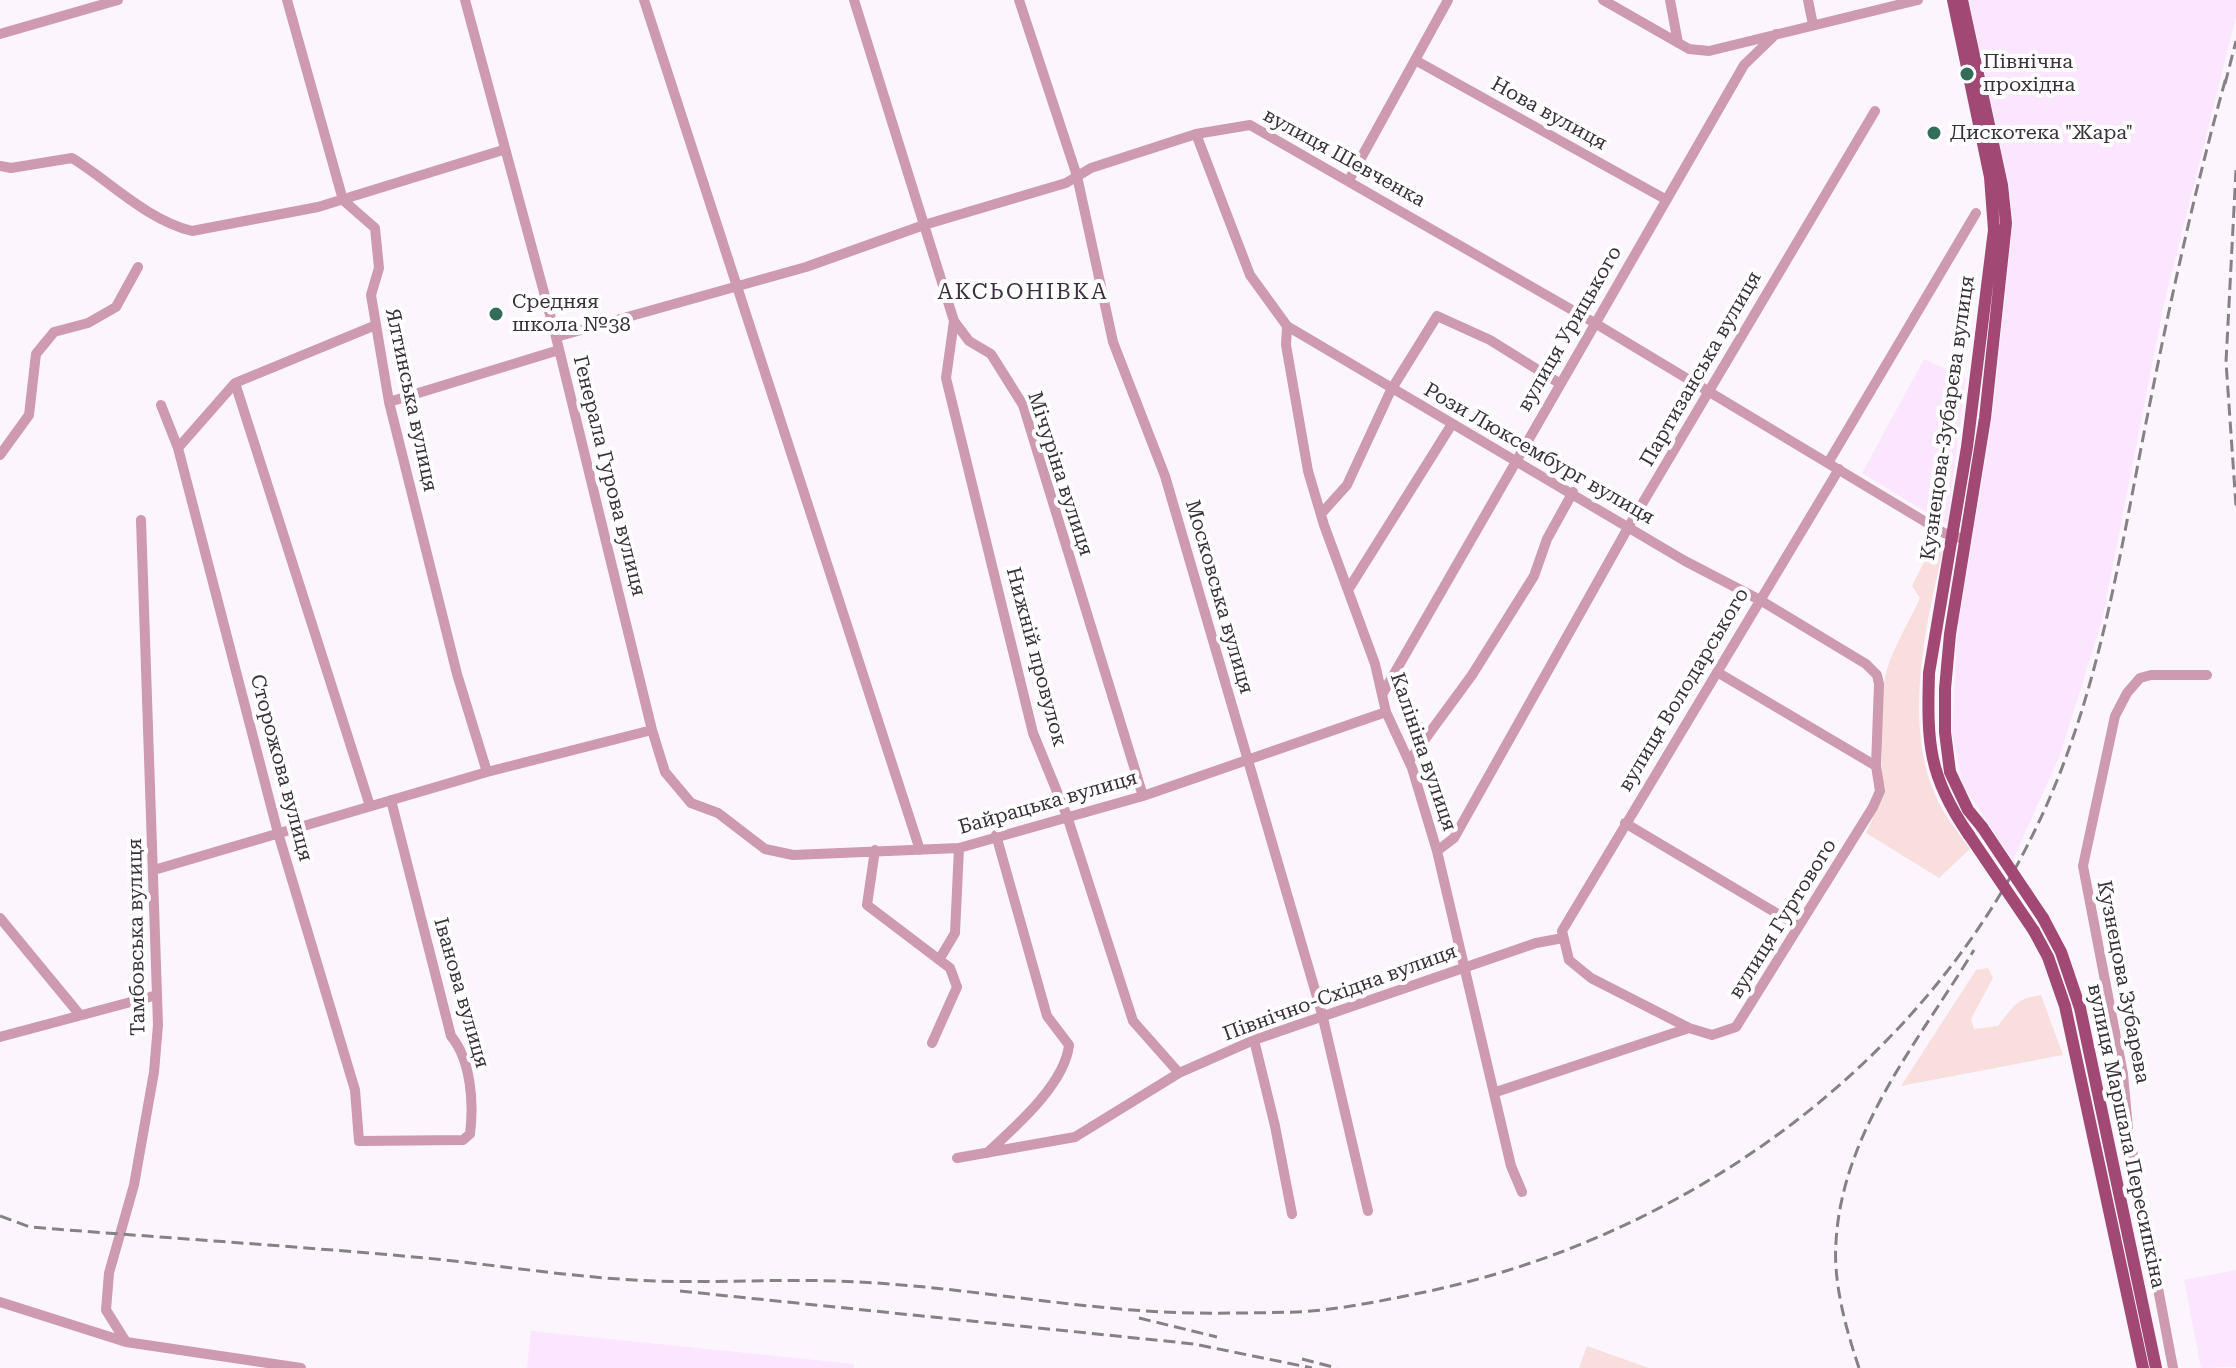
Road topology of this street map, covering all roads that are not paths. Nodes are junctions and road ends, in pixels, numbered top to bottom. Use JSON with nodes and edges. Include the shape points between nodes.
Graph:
{"nodes":[{"id":1,"x":118,"y":0,"type":"edge"},
{"id":2,"x":287,"y":0,"type":"edge"},
{"id":3,"x":465,"y":0,"type":"edge"},
{"id":4,"x":644,"y":0,"type":"edge"},
{"id":5,"x":854,"y":0,"type":"edge"},
{"id":6,"x":1019,"y":0,"type":"edge"},
{"id":7,"x":1448,"y":0,"type":"edge"},
{"id":8,"x":1603,"y":0,"type":"edge"},
{"id":9,"x":1670,"y":0,"type":"edge"},
{"id":10,"x":1808,"y":0,"type":"edge"},
{"id":11,"x":1918,"y":0,"type":"edge"},
{"id":12,"x":1953,"y":0,"type":"edge"},
{"id":13,"x":1962,"y":0,"type":"edge"},
{"id":14,"x":1813,"y":25,"type":"junction"},
{"id":15,"x":0,"y":34,"type":"edge"},
{"id":16,"x":1776,"y":34,"type":"junction"},
{"id":17,"x":1678,"y":43,"type":"junction"},
{"id":18,"x":1415,"y":60,"type":"junction"},
{"id":19,"x":1875,"y":111,"type":"dead end"},
{"id":20,"x":1196,"y":134,"type":"junction"},
{"id":21,"x":503,"y":150,"type":"junction"},
{"id":22,"x":0,"y":166,"type":"edge"},
{"id":23,"x":1077,"y":176,"type":"junction"},
{"id":24,"x":1349,"y":180,"type":"junction"},
{"id":25,"x":1665,"y":199,"type":"junction"},
{"id":26,"x":343,"y":200,"type":"junction"},
{"id":27,"x":1976,"y":213,"type":"dead end"},
{"id":28,"x":924,"y":225,"type":"junction"},
{"id":29,"x":138,"y":267,"type":"dead end"},
{"id":30,"x":735,"y":287,"type":"junction"},
{"id":31,"x":954,"y":321,"type":"junction"},
{"id":32,"x":1593,"y":322,"type":"junction"},
{"id":33,"x":376,"y":325,"type":"junction"},
{"id":34,"x":1287,"y":326,"type":"junction"},
{"id":35,"x":556,"y":337,"type":"junction"},
{"id":36,"x":559,"y":350,"type":"junction"},
{"id":37,"x":235,"y":383,"type":"junction"},
{"id":38,"x":1559,"y":383,"type":"junction"},
{"id":39,"x":1391,"y":390,"type":"junction"},
{"id":40,"x":1710,"y":392,"type":"junction"},
{"id":41,"x":389,"y":402,"type":"junction"},
{"id":42,"x":161,"y":405,"type":"dead end"},
{"id":43,"x":1452,"y":424,"type":"junction"},
{"id":44,"x":178,"y":448,"type":"junction"},
{"id":45,"x":0,"y":455,"type":"edge"},
{"id":46,"x":1517,"y":459,"type":"junction"},
{"id":47,"x":1828,"y":463,"type":"junction"},
{"id":48,"x":1839,"y":469,"type":"junction"},
{"id":49,"x":1573,"y":492,"type":"junction"},
{"id":50,"x":1321,"y":514,"type":"junction"},
{"id":51,"x":141,"y":520,"type":"dead end"},
{"id":52,"x":1629,"y":526,"type":"junction"},
{"id":53,"x":1953,"y":536,"type":"junction"},
{"id":54,"x":1966,"y":540,"type":"junction"},
{"id":55,"x":1348,"y":590,"type":"junction"},
{"id":56,"x":1760,"y":600,"type":"junction"},
{"id":57,"x":1717,"y":672,"type":"junction"},
{"id":58,"x":2207,"y":675,"type":"dead end"},
{"id":59,"x":1383,"y":693,"type":"junction"},
{"id":60,"x":1386,"y":712,"type":"junction"},
{"id":61,"x":652,"y":730,"type":"junction"},
{"id":62,"x":1247,"y":761,"type":"junction"},
{"id":63,"x":1409,"y":761,"type":"junction"},
{"id":64,"x":1876,"y":766,"type":"junction"},
{"id":65,"x":487,"y":772,"type":"junction"},
{"id":66,"x":1143,"y":796,"type":"junction"},
{"id":67,"x":391,"y":800,"type":"junction"},
{"id":68,"x":370,"y":806,"type":"junction"},
{"id":69,"x":718,"y":813,"type":"joint"},
{"id":70,"x":1067,"y":816,"type":"junction"},
{"id":71,"x":1625,"y":823,"type":"junction"},
{"id":72,"x":278,"y":833,"type":"junction"},
{"id":73,"x":996,"y":835,"type":"junction"},
{"id":74,"x":959,"y":848,"type":"junction"},
{"id":75,"x":875,"y":850,"type":"junction"},
{"id":76,"x":920,"y":850,"type":"junction"},
{"id":77,"x":1437,"y":851,"type":"junction"},
{"id":78,"x":154,"y":870,"type":"junction"},
{"id":79,"x":0,"y":918,"type":"edge"},
{"id":80,"x":2043,"y":918,"type":"joint"},
{"id":81,"x":1798,"y":926,"type":"junction"},
{"id":82,"x":2034,"y":931,"type":"joint"},
{"id":83,"x":1563,"y":935,"type":"junction"},
{"id":84,"x":939,"y":960,"type":"junction"},
{"id":85,"x":1465,"y":968,"type":"junction"},
{"id":86,"x":157,"y":995,"type":"junction"},
{"id":87,"x":1322,"y":1014,"type":"junction"},
{"id":88,"x":80,"y":1015,"type":"junction"},
{"id":89,"x":1689,"y":1028,"type":"junction"},
{"id":90,"x":0,"y":1037,"type":"edge"},
{"id":91,"x":1254,"y":1040,"type":"junction"},
{"id":92,"x":932,"y":1043,"type":"dead end"},
{"id":93,"x":1179,"y":1073,"type":"junction"},
{"id":94,"x":1496,"y":1092,"type":"junction"},
{"id":95,"x":359,"y":1141,"type":"joint"},
{"id":96,"x":985,"y":1155,"type":"junction"},
{"id":97,"x":957,"y":1158,"type":"dead end"},
{"id":98,"x":1522,"y":1192,"type":"dead end"},
{"id":99,"x":1368,"y":1211,"type":"dead end"},
{"id":100,"x":1292,"y":1214,"type":"dead end"},
{"id":101,"x":0,"y":1302,"type":"edge"},
{"id":102,"x":126,"y":1342,"type":"junction"},
{"id":103,"x":301,"y":1368,"type":"edge"},
{"id":104,"x":2143,"y":1368,"type":"edge"},
{"id":105,"x":2156,"y":1368,"type":"edge"},
{"id":106,"x":2173,"y":1368,"type":"edge"}],
"edges":[{"from":1,"to":15,"type":"street"},
{"from":2,"to":26,"type":"street"},
{"from":3,"to":21,"type":"street","name":"Генерала Гурова вулиця"},
{"from":4,"to":30,"type":"street"},
{"from":5,"to":28,"type":"street","name":"Мічуріна вулиця"},
{"from":6,"to":23,"type":"street","name":"Московська вулиця"},
{"from":7,"to":18,"type":"street"},
{"from":8,"to":17,"type":"street"},
{"from":9,"to":17,"type":"street"},
{"from":10,"to":14,"type":"street"},
{"from":11,"to":14,"type":"street"},
{"from":12,"to":53,"type":"main road","name":"Кузнецова-Зубарєва вулиця","via":[[1994,213]]},
{"from":13,"to":54,"type":"main road","name":"Кузнецова-Зубарєва вулиця","via":[[2006,223]]},
{"from":14,"to":16,"type":"street"},
{"from":16,"to":17,"type":"street","via":[[1709,51]]},
{"from":16,"to":25,"type":"street","name":"вулиця Урицького","via":[[1744,65]]},
{"from":18,"to":24,"type":"street"},
{"from":18,"to":25,"type":"street","name":"Нова вулиця"},
{"from":19,"to":40,"type":"street","name":"Партизанська вулиця"},
{"from":20,"to":23,"type":"street","name":"вулиця Шевченка"},
{"from":20,"to":24,"type":"street","name":"вулиця Шевченка","via":[[1250,125]]},
{"from":20,"to":34,"type":"street","name":"Рози Люксембург вулиця","via":[[1250,275]]},
{"from":21,"to":26,"type":"street"},
{"from":21,"to":35,"type":"street","name":"Генерала Гурова вулиця"},
{"from":22,"to":26,"type":"street","via":[[72,158],[118,192],[192,231]]},
{"from":23,"to":28,"type":"street","name":"вулиця Шевченка"},
{"from":23,"to":62,"type":"street","name":"Московська вулиця","via":[[1113,342],[1165,476]]},
{"from":24,"to":32,"type":"street","name":"вулиця Шевченка"},
{"from":25,"to":32,"type":"street","name":"вулиця Урицького"},
{"from":26,"to":33,"type":"street","name":"Ялтинська вулиця","via":[[375,228],[379,268],[371,295]]},
{"from":27,"to":47,"type":"street"},
{"from":28,"to":30,"type":"street","name":"вулиця Шевченка"},
{"from":28,"to":31,"type":"street","name":"Мічуріна вулиця"},
{"from":29,"to":45,"type":"street","via":[[116,307],[88,323],[54,332],[36,354],[29,415]]},
{"from":30,"to":35,"type":"street","name":"вулиця Шевченка"},
{"from":30,"to":76,"type":"street"},
{"from":31,"to":66,"type":"street","name":"Мічуріна вулиця","via":[[969,341],[991,354],[1023,405]]},
{"from":31,"to":70,"type":"street","name":"Нижній провулок","via":[[946,378],[1033,733]]},
{"from":32,"to":38,"type":"street","name":"вулиця Урицького"},
{"from":32,"to":40,"type":"street","name":"вулиця Шевченка"},
{"from":33,"to":37,"type":"street"},
{"from":33,"to":41,"type":"street","name":"Ялтинська вулиця"},
{"from":34,"to":39,"type":"street","name":"Рози Люксембург вулиця"},
{"from":34,"to":50,"type":"street","name":"Калініна вулиця","via":[[1303,445]]},
{"from":35,"to":36,"type":"street","name":"Генерала Гурова вулиця"},
{"from":36,"to":41,"type":"street"},
{"from":36,"to":61,"type":"street","name":"Генерала Гурова вулиця"},
{"from":37,"to":44,"type":"street"},
{"from":37,"to":68,"type":"street"},
{"from":38,"to":39,"type":"street","via":[[1490,340],[1437,316]]},
{"from":38,"to":46,"type":"street","name":"вулиця Урицького"},
{"from":39,"to":43,"type":"street","name":"Рози Люксембург вулиця"},
{"from":39,"to":50,"type":"street","via":[[1347,485]]},
{"from":40,"to":47,"type":"street","name":"вулиця Шевченка"},
{"from":40,"to":52,"type":"street","name":"Партизанська вулиця"},
{"from":41,"to":65,"type":"street","name":"Ялтинська вулиця"},
{"from":42,"to":44,"type":"street","name":"Сторожова вулиця"},
{"from":43,"to":46,"type":"street","name":"Рози Люксембург вулиця"},
{"from":43,"to":55,"type":"street"},
{"from":44,"to":72,"type":"street","name":"Сторожова вулиця"},
{"from":46,"to":49,"type":"street","name":"Рози Люксембург вулиця"},
{"from":46,"to":59,"type":"street","name":"вулиця Урицького"},
{"from":47,"to":48,"type":"street","name":"вулиця Шевченка"},
{"from":48,"to":53,"type":"street","name":"вулиця Шевченка"},
{"from":48,"to":56,"type":"street","name":"вулиця Володарського"},
{"from":49,"to":52,"type":"street","name":"Рози Люксембург вулиця"},
{"from":49,"to":63,"type":"street","via":[[1534,576],[1472,675]]},
{"from":50,"to":55,"type":"street","name":"Калініна вулиця"},
{"from":51,"to":78,"type":"street","name":"Тамбовська вулиця"},
{"from":52,"to":56,"type":"street","name":"Рози Люксембург вулиця"},
{"from":52,"to":77,"type":"street","name":"Партизанська вулиця","via":[[1454,838]]},
{"from":53,"to":54,"type":"street","name":"вулиця Шевченка"},
{"from":53,"to":82,"type":"main road","name":"Кузнецова-Зубарєва вулиця","bridge":true,"via":[[1929,673],[1930,744],[1941,793]]},
{"from":54,"to":80,"type":"main road","name":"Кузнецова-Зубарєва вулиця","bridge":true,"via":[[1950,634],[1945,732],[1956,788]]},
{"from":55,"to":59,"type":"street","name":"Калініна вулиця"},
{"from":56,"to":57,"type":"street","name":"вулиця Володарського"},
{"from":56,"to":64,"type":"street","name":"Рози Люксембург вулиця","via":[[1877,675]]},
{"from":57,"to":64,"type":"street"},
{"from":57,"to":71,"type":"street","name":"вулиця Володарського"},
{"from":58,"to":106,"type":"street","name":"Кузнецова Зубарева","via":[[2151,675],[2140,678],[2127,693],[2115,716],[2083,866]]},
{"from":59,"to":60,"type":"street","name":"Калініна вулиця"},
{"from":60,"to":62,"type":"street","name":"Байрацька вулиця"},
{"from":60,"to":63,"type":"street","name":"Калініна вулиця"},
{"from":61,"to":65,"type":"street"},
{"from":61,"to":69,"type":"street","name":"Генерала Гурова вулиця","via":[[674,786],[691,803]]},
{"from":62,"to":66,"type":"street","name":"Байрацька вулиця"},
{"from":62,"to":87,"type":"street","name":"Московська вулиця"},
{"from":63,"to":77,"type":"street","name":"Калініна вулиця"},
{"from":64,"to":81,"type":"street","name":"вулиця Гуртового","via":[[1877,800]]},
{"from":65,"to":67,"type":"street"},
{"from":66,"to":70,"type":"street","name":"Байрацька вулиця"},
{"from":67,"to":68,"type":"street"},
{"from":67,"to":95,"type":"street","name":"Іванова вулиця","via":[[451,1036],[467,1064],[472,1121],[463,1140]]},
{"from":68,"to":72,"type":"street"},
{"from":69,"to":75,"type":"street","name":"Байрацька вулиця","via":[[765,849],[793,855]]},
{"from":70,"to":73,"type":"street","name":"Байрацька вулиця"},
{"from":70,"to":93,"type":"street","name":"Нижній провулок","via":[[1133,1021]]},
{"from":71,"to":81,"type":"street"},
{"from":71,"to":83,"type":"street","name":"вулиця Володарського"},
{"from":72,"to":78,"type":"street"},
{"from":72,"to":95,"type":"street","name":"Сторожова вулиця","via":[[355,1090]]},
{"from":73,"to":74,"type":"street","name":"Байрацька вулиця"},
{"from":73,"to":96,"type":"street","via":[[1047,1016],[1069,1045],[1067,1061],[1042,1096]]},
{"from":74,"to":76,"type":"street","name":"Байрацька вулиця"},
{"from":74,"to":84,"type":"street","via":[[955,933]]},
{"from":75,"to":76,"type":"street","name":"Байрацька вулиця"},
{"from":75,"to":84,"type":"street","via":[[867,905]]},
{"from":77,"to":85,"type":"street","name":"Калініна вулиця"},
{"from":78,"to":86,"type":"street","name":"Тамбовська вулиця"},
{"from":79,"to":88,"type":"street"},
{"from":80,"to":105,"type":"main road","name":"вулиця Маршала Пересипкіна","via":[[2065,960],[2080,1008]]},
{"from":81,"to":89,"type":"street","name":"вулиця Гуртового","via":[[1736,1027],[1712,1035]]},
{"from":82,"to":104,"type":"main road","name":"вулиця Маршала Пересипкіна","via":[[2065,1006]]},
{"from":83,"to":85,"type":"street","name":"Північно-Східна вулиця"},
{"from":83,"to":89,"type":"street","via":[[1569,960],[1591,978]]},
{"from":84,"to":92,"type":"street","via":[[950,968],[957,987]]},
{"from":85,"to":87,"type":"street","name":"Північно-Східна вулиця"},
{"from":85,"to":94,"type":"street","name":"Калініна вулиця"},
{"from":86,"to":88,"type":"street"},
{"from":86,"to":102,"type":"street","name":"Тамбовська вулиця","via":[[154,1072],[134,1185],[109,1273],[106,1310]]},
{"from":87,"to":91,"type":"street","name":"Північно-Східна вулиця"},
{"from":87,"to":99,"type":"street","name":"Московська вулиця"},
{"from":88,"to":90,"type":"street"},
{"from":89,"to":94,"type":"street","name":"вулиця Гуртового"},
{"from":91,"to":93,"type":"street","name":"Північно-Східна вулиця"},
{"from":91,"to":100,"type":"street"},
{"from":93,"to":96,"type":"street","name":"Північно-Східна вулиця","via":[[1075,1137]]},
{"from":94,"to":98,"type":"street","name":"Калініна вулиця","via":[[1511,1166]]},
{"from":96,"to":97,"type":"street","name":"Північно-Східна вулиця"},
{"from":101,"to":102,"type":"street"},
{"from":102,"to":103,"type":"street"}]}
